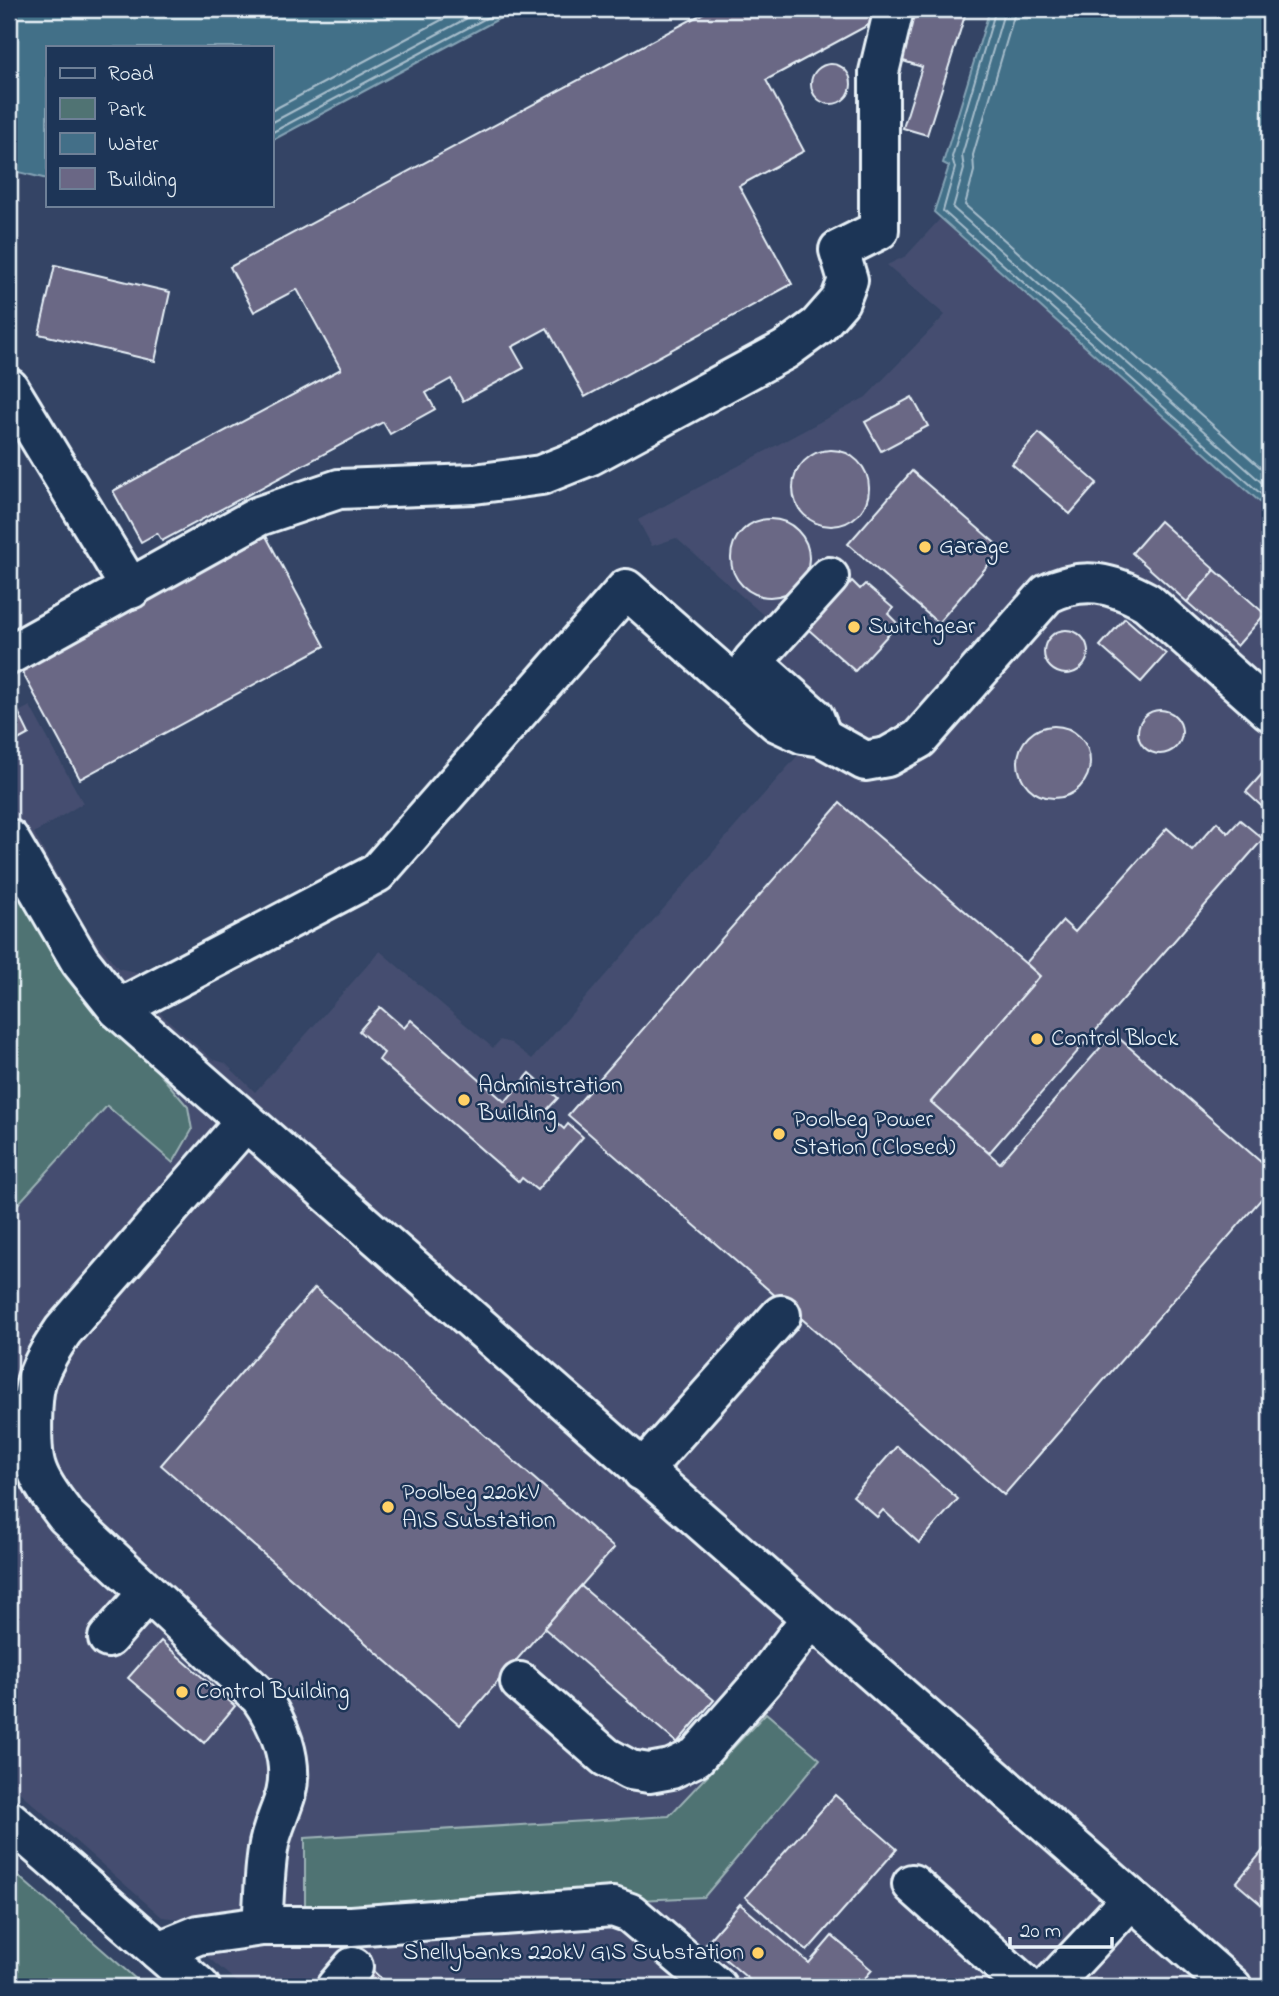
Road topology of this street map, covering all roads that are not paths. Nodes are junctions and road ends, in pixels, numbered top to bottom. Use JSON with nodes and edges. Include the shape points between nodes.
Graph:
{"nodes":[{"id":1,"x":894,"y":9,"type":"edge"},
{"id":2,"x":9,"y":388,"type":"edge"},
{"id":3,"x":829,"y":577,"type":"dead end"},
{"id":4,"x":131,"y":589,"type":"junction"},
{"id":5,"x":9,"y":655,"type":"edge"},
{"id":6,"x":1270,"y":711,"type":"edge"},
{"id":7,"x":822,"y":737,"type":"junction"},
{"id":8,"x":9,"y":839,"type":"edge"},
{"id":9,"x":118,"y":1009,"type":"junction"},
{"id":10,"x":245,"y":1122,"type":"junction"},
{"id":11,"x":781,"y":1315,"type":"dead end"},
{"id":12,"x":642,"y":1471,"type":"junction"},
{"id":13,"x":147,"y":1594,"type":"junction"},
{"id":14,"x":811,"y":1618,"type":"junction"},
{"id":15,"x":108,"y":1638,"type":"dead end"},
{"id":16,"x":520,"y":1682,"type":"dead end"},
{"id":17,"x":9,"y":1820,"type":"edge"},
{"id":18,"x":912,"y":1884,"type":"dead end"},
{"id":19,"x":1131,"y":1899,"type":"junction"},
{"id":20,"x":262,"y":1926,"type":"junction"},
{"id":21,"x":159,"y":1951,"type":"junction"},
{"id":22,"x":200,"y":1987,"type":"edge"},
{"id":23,"x":718,"y":1987,"type":"edge"},
{"id":24,"x":1027,"y":1987,"type":"edge"},
{"id":25,"x":1049,"y":1987,"type":"edge"},
{"id":26,"x":1232,"y":1987,"type":"edge"}],
"edges":[{"from":1,"to":4,"type":"street","via":[[879,72],[879,230],[839,250],[848,280],[840,301],[818,326],[785,350],[591,455],[541,475],[474,484],[339,489],[258,516]]},
{"from":2,"to":4,"type":"street"},
{"from":3,"to":7,"type":"street","via":[[751,662],[814,717]]},
{"from":4,"to":5,"type":"street"},
{"from":6,"to":7,"type":"street","via":[[1147,602],[1123,589],[1085,582],[1047,594],[919,739],[905,748],[865,761]]},
{"from":7,"to":9,"type":"street","via":[[777,722],[626,589],[377,873]]},
{"from":8,"to":9,"type":"street","via":[[80,961]]},
{"from":9,"to":10,"type":"street"},
{"from":10,"to":12,"type":"street"},
{"from":10,"to":13,"type":"street","via":[[63,1331],[36,1381],[32,1428],[36,1468],[47,1490],[66,1516]]},
{"from":11,"to":12,"type":"street"},
{"from":12,"to":14,"type":"street"},
{"from":13,"to":15,"type":"street"},
{"from":13,"to":20,"type":"street","via":[[260,1697],[282,1737],[286,1793],[268,1847]]},
{"from":14,"to":16,"type":"street","via":[[696,1757],[671,1769],[630,1770],[606,1757]]},
{"from":14,"to":19,"type":"street"},
{"from":17,"to":21,"type":"street"},
{"from":18,"to":24,"type":"street"},
{"from":19,"to":25,"type":"street"},
{"from":19,"to":26,"type":"street"},
{"from":20,"to":21,"type":"street","via":[[198,1935]]},
{"from":20,"to":23,"type":"street","via":[[351,1926],[613,1907],[630,1913]]},
{"from":21,"to":22,"type":"street"}]}
